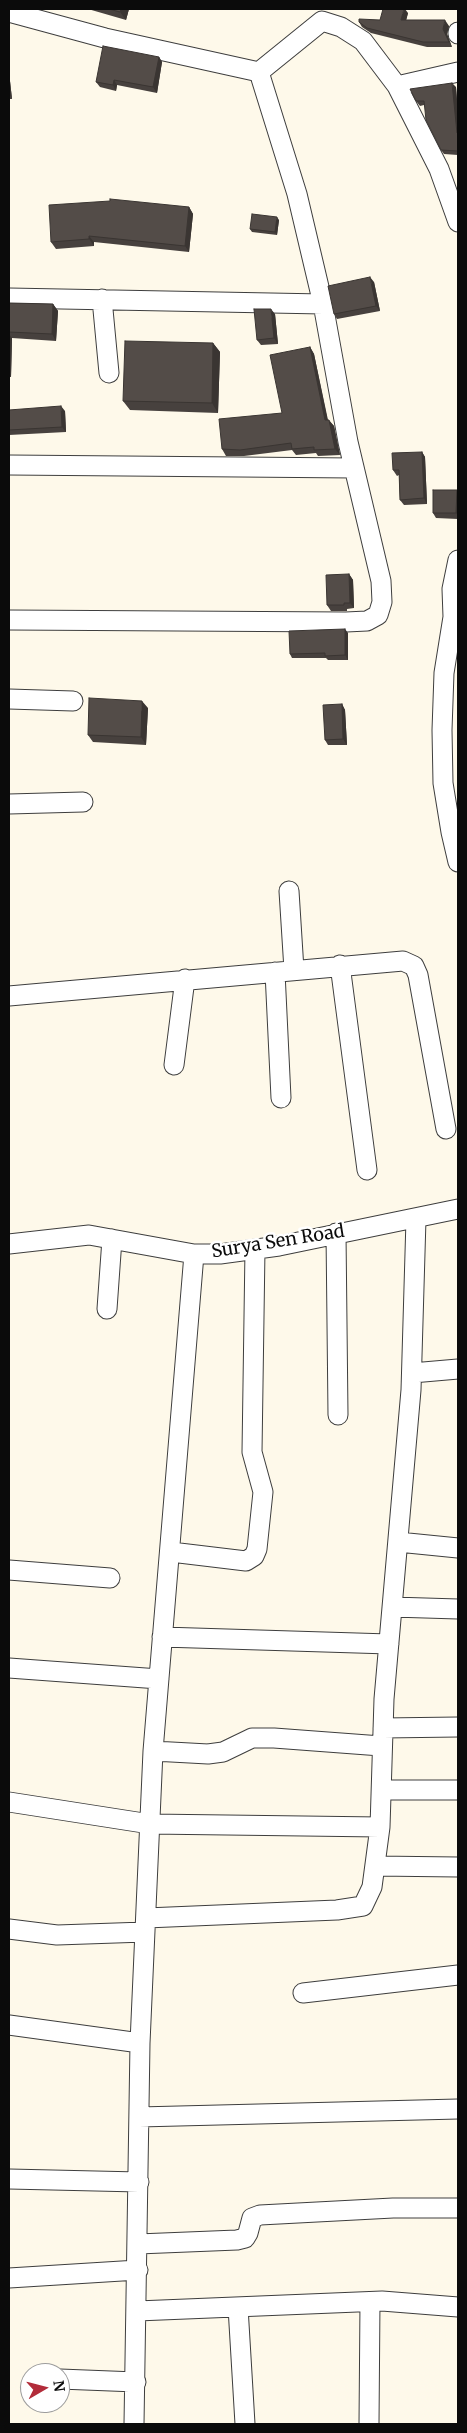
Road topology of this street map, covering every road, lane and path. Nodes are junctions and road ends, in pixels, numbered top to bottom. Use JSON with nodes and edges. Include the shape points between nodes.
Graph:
{"nodes":[{"id":1,"x":9,"y":12,"type":"edge"},
{"id":2,"x":321,"y":15,"type":"edge"},
{"id":3,"x":259,"y":72,"type":"junction"},
{"id":4,"x":458,"y":72,"type":"edge"},
{"id":5,"x":397,"y":86,"type":"junction"},
{"id":6,"x":458,"y":222,"type":"edge"},
{"id":7,"x":9,"y":298,"type":"edge"},
{"id":8,"x":102,"y":299,"type":"junction"},
{"id":9,"x":323,"y":304,"type":"junction"},
{"id":10,"x":109,"y":373,"type":"dead end"},
{"id":11,"x":9,"y":465,"type":"edge"},
{"id":12,"x":354,"y":468,"type":"junction"},
{"id":13,"x":458,"y":560,"type":"edge"},
{"id":14,"x":456,"y":617,"type":"edge"},
{"id":15,"x":9,"y":620,"type":"edge"},
{"id":16,"x":9,"y":699,"type":"edge"},
{"id":17,"x":73,"y":701,"type":"dead end"},
{"id":18,"x":450,"y":730,"type":"edge"},
{"id":19,"x":82,"y":802,"type":"dead end"},
{"id":20,"x":9,"y":804,"type":"edge"},
{"id":21,"x":454,"y":832,"type":"edge"},
{"id":22,"x":458,"y":862,"type":"edge"},
{"id":23,"x":289,"y":891,"type":"dead end"},
{"id":24,"x":340,"y":965,"type":"junction"},
{"id":25,"x":294,"y":970,"type":"junction"},
{"id":26,"x":275,"y":972,"type":"junction"},
{"id":27,"x":185,"y":979,"type":"junction"},
{"id":28,"x":9,"y":996,"type":"edge"},
{"id":29,"x":174,"y":1065,"type":"dead end"},
{"id":30,"x":281,"y":1098,"type":"dead end"},
{"id":31,"x":446,"y":1128,"type":"dead end"},
{"id":32,"x":367,"y":1170,"type":"dead end"},
{"id":33,"x":458,"y":1209,"type":"edge"},
{"id":34,"x":416,"y":1219,"type":"junction"},
{"id":35,"x":336,"y":1233,"type":"junction"},
{"id":36,"x":112,"y":1239,"type":"junction"},
{"id":37,"x":9,"y":1244,"type":"edge"},
{"id":38,"x":255,"y":1249,"type":"junction"},
{"id":39,"x":194,"y":1254,"type":"junction"},
{"id":40,"x":107,"y":1309,"type":"dead end"},
{"id":41,"x":458,"y":1369,"type":"edge"},
{"id":42,"x":412,"y":1373,"type":"junction"},
{"id":43,"x":338,"y":1415,"type":"dead end"},
{"id":44,"x":398,"y":1542,"type":"junction"},
{"id":45,"x":458,"y":1548,"type":"edge"},
{"id":46,"x":171,"y":1552,"type":"junction"},
{"id":47,"x":9,"y":1570,"type":"edge"},
{"id":48,"x":110,"y":1578,"type":"dead end"},
{"id":49,"x":392,"y":1607,"type":"junction"},
{"id":50,"x":458,"y":1609,"type":"edge"},
{"id":51,"x":162,"y":1637,"type":"junction"},
{"id":52,"x":389,"y":1644,"type":"junction"},
{"id":53,"x":9,"y":1668,"type":"edge"},
{"id":54,"x":159,"y":1679,"type":"junction"},
{"id":55,"x":383,"y":1728,"type":"junction"},
{"id":56,"x":458,"y":1728,"type":"edge"},
{"id":57,"x":381,"y":1746,"type":"junction"},
{"id":58,"x":153,"y":1750,"type":"junction"},
{"id":59,"x":383,"y":1790,"type":"junction"},
{"id":60,"x":458,"y":1790,"type":"edge"},
{"id":61,"x":9,"y":1802,"type":"edge"},
{"id":62,"x":150,"y":1824,"type":"junction"},
{"id":63,"x":380,"y":1827,"type":"junction"},
{"id":64,"x":376,"y":1866,"type":"junction"},
{"id":65,"x":458,"y":1867,"type":"edge"},
{"id":66,"x":145,"y":1925,"type":"junction"},
{"id":67,"x":9,"y":1929,"type":"edge"},
{"id":68,"x":458,"y":1975,"type":"edge"},
{"id":69,"x":303,"y":1993,"type":"dead end"},
{"id":70,"x":9,"y":2025,"type":"edge"},
{"id":71,"x":140,"y":2043,"type":"junction"},
{"id":72,"x":458,"y":2109,"type":"edge"},
{"id":73,"x":139,"y":2117,"type":"junction"},
{"id":74,"x":9,"y":2179,"type":"edge"},
{"id":75,"x":139,"y":2182,"type":"junction"},
{"id":76,"x":458,"y":2208,"type":"edge"},
{"id":77,"x":138,"y":2244,"type":"junction"},
{"id":78,"x":138,"y":2270,"type":"junction"},
{"id":79,"x":9,"y":2278,"type":"edge"},
{"id":80,"x":370,"y":2302,"type":"junction"},
{"id":81,"x":238,"y":2307,"type":"junction"},
{"id":82,"x":458,"y":2307,"type":"edge"},
{"id":83,"x":138,"y":2311,"type":"junction"},
{"id":84,"x":70,"y":2379,"type":"edge"},
{"id":85,"x":136,"y":2382,"type":"junction"},
{"id":86,"x":134,"y":2424,"type":"edge"},
{"id":87,"x":245,"y":2424,"type":"edge"},
{"id":88,"x":369,"y":2424,"type":"edge"}],
"edges":[{"from":1,"to":3,"type":"street","via":[[105,38]]},
{"from":2,"to":3,"type":"street"},
{"from":2,"to":5,"type":"street","via":[[362,41]]},
{"from":3,"to":9,"type":"street","via":[[297,194]]},
{"from":4,"to":5,"type":"street"},
{"from":5,"to":6,"type":"street","via":[[439,169]]},
{"from":7,"to":8,"type":"street"},
{"from":8,"to":9,"type":"street"},
{"from":8,"to":10,"type":"street"},
{"from":9,"to":12,"type":"street"},
{"from":11,"to":12,"type":"street"},
{"from":12,"to":15,"type":"street","via":[[381,581],[382,602],[378,615],[367,621]]},
{"from":13,"to":14,"type":"street","via":[[452,588]]},
{"from":14,"to":18,"type":"street","via":[[444,673]]},
{"from":16,"to":17,"type":"street"},
{"from":18,"to":21,"type":"street","via":[[443,783]]},
{"from":19,"to":20,"type":"street"},
{"from":21,"to":22,"type":"street"},
{"from":23,"to":25,"type":"street"},
{"from":24,"to":25,"type":"street"},
{"from":24,"to":31,"type":"street","via":[[403,961],[414,966],[424,1001]]},
{"from":24,"to":32,"type":"street"},
{"from":25,"to":26,"type":"street"},
{"from":26,"to":27,"type":"street"},
{"from":26,"to":30,"type":"street"},
{"from":27,"to":28,"type":"street"},
{"from":27,"to":29,"type":"street"},
{"from":33,"to":34,"type":"street","name":"Surya Sen Road"},
{"from":34,"to":35,"type":"street","name":"Surya Sen Road"},
{"from":34,"to":42,"type":"street"},
{"from":35,"to":38,"type":"street","name":"Surya Sen Road"},
{"from":35,"to":43,"type":"street"},
{"from":36,"to":37,"type":"street","name":"Surya Sen Road","via":[[89,1235]]},
{"from":36,"to":39,"type":"street","name":"Surya Sen Road"},
{"from":36,"to":40,"type":"street"},
{"from":38,"to":39,"type":"street","name":"Surya Sen Road"},
{"from":38,"to":46,"type":"street","via":[[252,1452],[263,1492],[258,1549],[246,1561]]},
{"from":39,"to":46,"type":"street"},
{"from":41,"to":42,"type":"street"},
{"from":42,"to":44,"type":"street"},
{"from":44,"to":45,"type":"street"},
{"from":44,"to":49,"type":"street"},
{"from":46,"to":51,"type":"street"},
{"from":47,"to":48,"type":"street"},
{"from":49,"to":50,"type":"street"},
{"from":49,"to":52,"type":"street"},
{"from":51,"to":52,"type":"street"},
{"from":51,"to":54,"type":"street"},
{"from":52,"to":55,"type":"street"},
{"from":53,"to":54,"type":"street"},
{"from":54,"to":58,"type":"street"},
{"from":55,"to":56,"type":"street"},
{"from":55,"to":57,"type":"street"},
{"from":57,"to":58,"type":"street","via":[[252,1738],[223,1752],[208,1754]]},
{"from":57,"to":59,"type":"street"},
{"from":58,"to":62,"type":"street"},
{"from":59,"to":60,"type":"street"},
{"from":59,"to":63,"type":"street"},
{"from":61,"to":62,"type":"street"},
{"from":62,"to":63,"type":"street"},
{"from":62,"to":66,"type":"street"},
{"from":63,"to":64,"type":"street"},
{"from":64,"to":65,"type":"street"},
{"from":64,"to":66,"type":"street","via":[[372,1887],[363,1906]]},
{"from":66,"to":67,"type":"street","via":[[57,1935]]},
{"from":66,"to":71,"type":"street"},
{"from":68,"to":69,"type":"street"},
{"from":70,"to":71,"type":"street"},
{"from":71,"to":73,"type":"street"},
{"from":72,"to":73,"type":"street"},
{"from":73,"to":75,"type":"street"},
{"from":74,"to":75,"type":"street"},
{"from":75,"to":77,"type":"street"},
{"from":76,"to":77,"type":"street","via":[[260,2215],[252,2218],[248,2234],[237,2240]]},
{"from":77,"to":78,"type":"street"},
{"from":78,"to":79,"type":"street"},
{"from":78,"to":83,"type":"street"},
{"from":80,"to":81,"type":"street"},
{"from":80,"to":82,"type":"street"},
{"from":80,"to":88,"type":"street"},
{"from":81,"to":83,"type":"street"},
{"from":81,"to":87,"type":"street"},
{"from":83,"to":85,"type":"street"},
{"from":84,"to":85,"type":"street"},
{"from":85,"to":86,"type":"street"}]}
